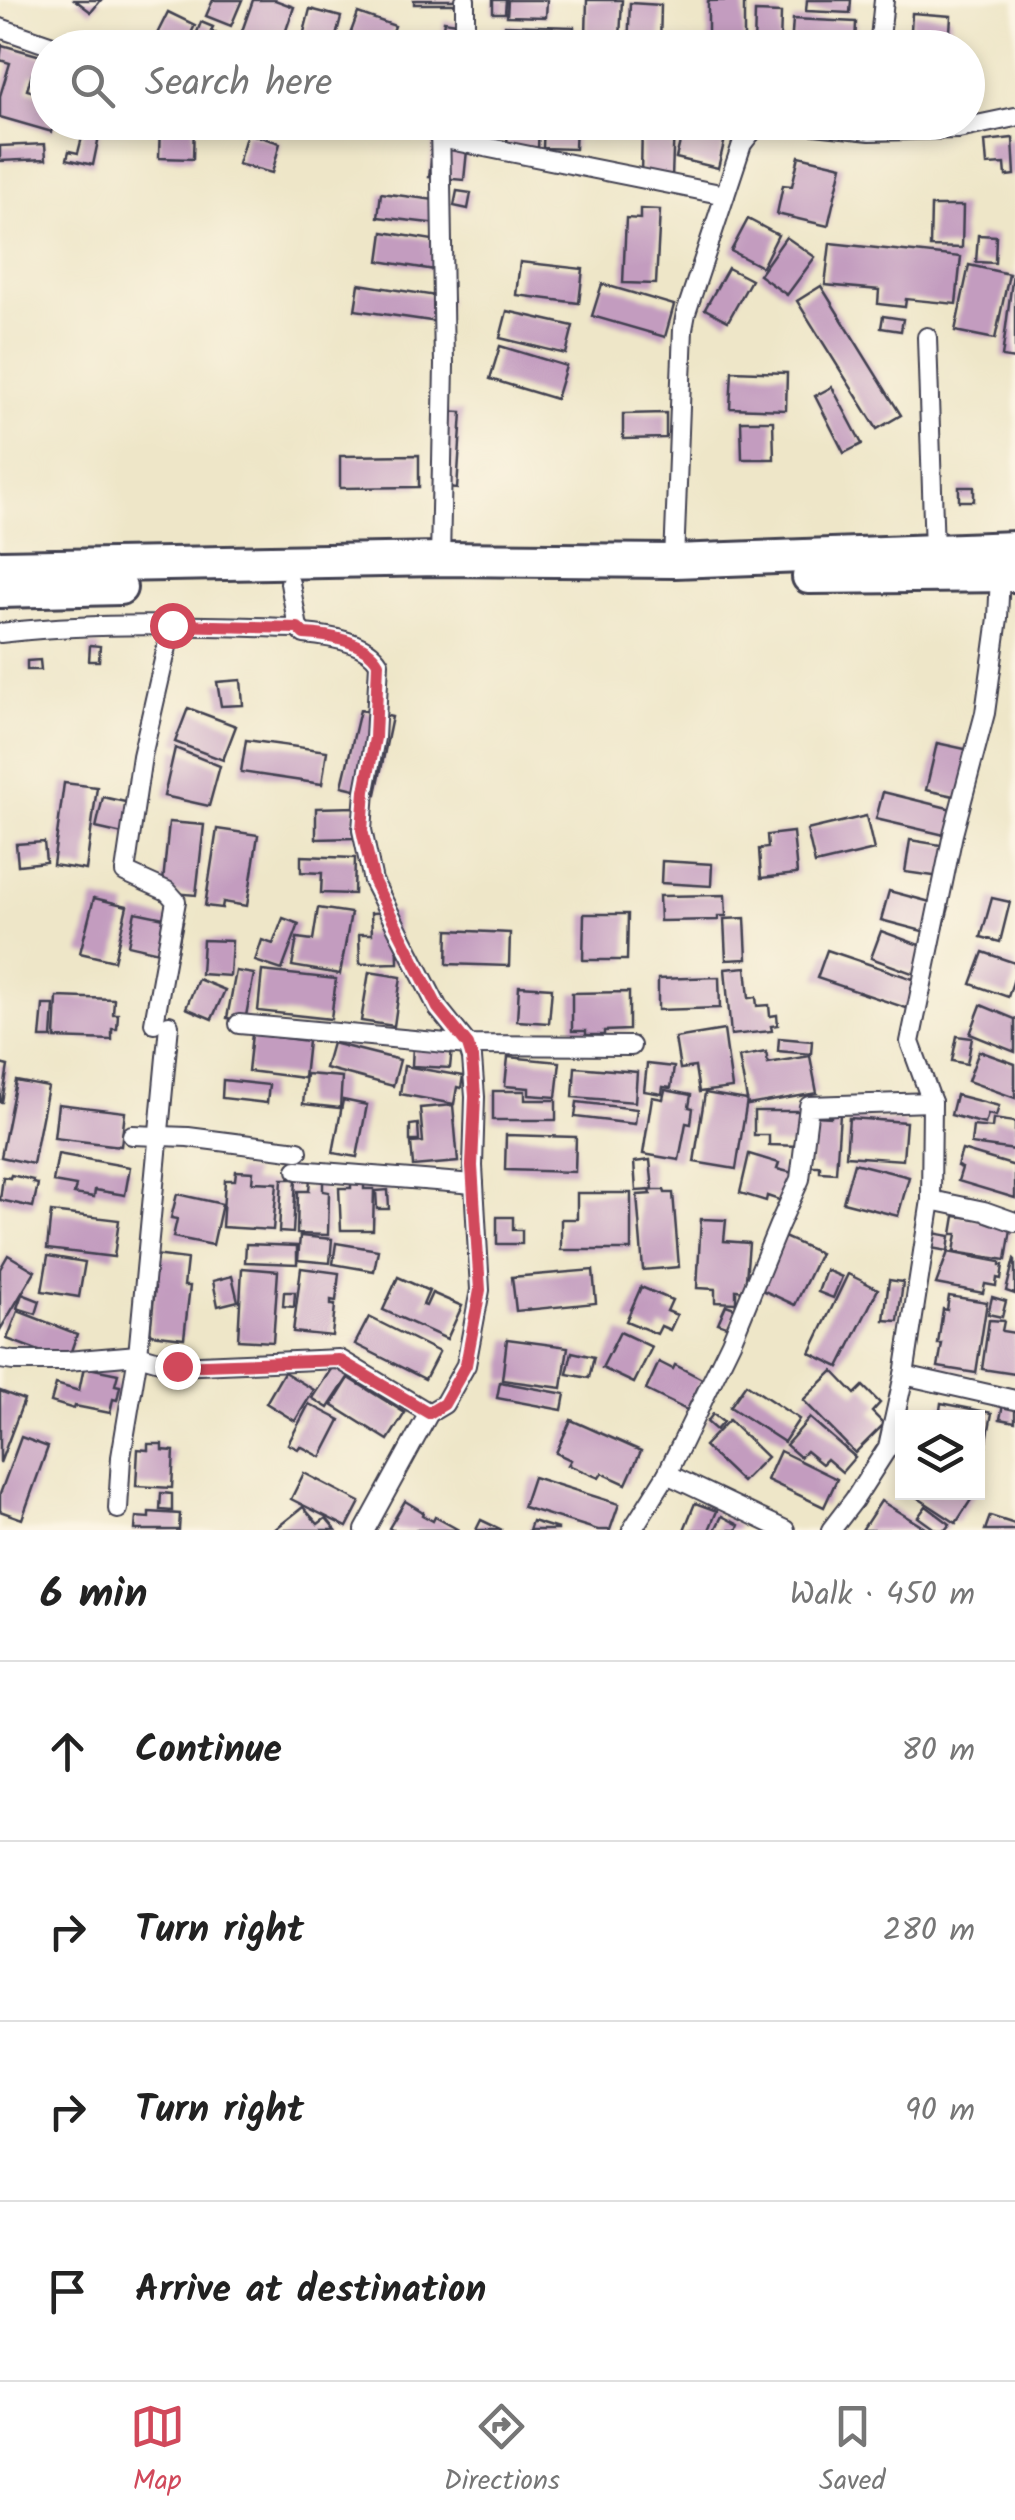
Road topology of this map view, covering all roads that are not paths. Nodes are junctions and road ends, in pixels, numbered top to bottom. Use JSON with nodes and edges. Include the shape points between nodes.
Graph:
{"nodes":[{"id":1,"x":465,"y":0,"type":"edge"},
{"id":2,"x":884,"y":0,"type":"edge"},
{"id":3,"x":0,"y":28,"type":"edge"},
{"id":4,"x":464,"y":30,"type":"edge"},
{"id":5,"x":881,"y":30,"type":"edge"},
{"id":6,"x":30,"y":38,"type":"edge"},
{"id":7,"x":1015,"y":117,"type":"edge"},
{"id":8,"x":985,"y":123,"type":"edge"},
{"id":9,"x":440,"y":140,"type":"edge"},
{"id":10,"x":484,"y":140,"type":"edge"},
{"id":11,"x":745,"y":140,"type":"edge"},
{"id":12,"x":725,"y":195,"type":"junction"},
{"id":13,"x":927,"y":337,"type":"dead end"},
{"id":14,"x":934,"y":550,"type":"junction"},
{"id":15,"x":440,"y":559,"type":"junction"},
{"id":16,"x":674,"y":561,"type":"junction"},
{"id":17,"x":1010,"y":566,"type":"edge"},
{"id":18,"x":0,"y":568,"type":"edge"},
{"id":19,"x":188,"y":575,"type":"junction"},
{"id":20,"x":290,"y":583,"type":"junction"},
{"id":21,"x":76,"y":589,"type":"junction"},
{"id":22,"x":0,"y":591,"type":"edge"},
{"id":23,"x":1007,"y":609,"type":"edge"},
{"id":24,"x":172,"y":625,"type":"junction"},
{"id":25,"x":81,"y":626,"type":"junction"},
{"id":26,"x":298,"y":628,"type":"junction"},
{"id":27,"x":0,"y":633,"type":"edge"},
{"id":28,"x":239,"y":1024,"type":"dead end"},
{"id":29,"x":468,"y":1045,"type":"junction"},
{"id":30,"x":631,"y":1046,"type":"dead end"},
{"id":31,"x":932,"y":1102,"type":"junction"},
{"id":32,"x":132,"y":1136,"type":"dead end"},
{"id":33,"x":159,"y":1136,"type":"junction"},
{"id":34,"x":474,"y":1184,"type":"junction"},
{"id":35,"x":931,"y":1200,"type":"junction"},
{"id":36,"x":1015,"y":1222,"type":"edge"},
{"id":37,"x":138,"y":1355,"type":"junction"},
{"id":38,"x":0,"y":1358,"type":"edge"},
{"id":39,"x":904,"y":1375,"type":"junction"},
{"id":40,"x":1015,"y":1400,"type":"edge"},
{"id":41,"x":429,"y":1413,"type":"junction"},
{"id":42,"x":667,"y":1474,"type":"junction"},
{"id":43,"x":118,"y":1509,"type":"dead end"},
{"id":44,"x":365,"y":1530,"type":"edge"},
{"id":45,"x":632,"y":1530,"type":"edge"},
{"id":46,"x":786,"y":1530,"type":"edge"},
{"id":47,"x":831,"y":1530,"type":"edge"}],
"edges":[{"from":1,"to":4,"type":"street"},
{"from":2,"to":5,"type":"street"},
{"from":3,"to":6,"type":"street"},
{"from":7,"to":8,"type":"street"},
{"from":9,"to":15,"type":"street"},
{"from":10,"to":12,"type":"street"},
{"from":11,"to":12,"type":"street"},
{"from":12,"to":16,"type":"street","via":[[683,329]]},
{"from":13,"to":14,"type":"street"},
{"from":14,"to":16,"type":"highway"},
{"from":14,"to":17,"type":"highway"},
{"from":15,"to":16,"type":"highway"},
{"from":15,"to":19,"type":"highway"},
{"from":17,"to":20,"type":"highway"},
{"from":17,"to":23,"type":"street"},
{"from":18,"to":19,"type":"highway"},
{"from":19,"to":20,"type":"highway"},
{"from":19,"to":21,"type":"highway"},
{"from":20,"to":26,"type":"street"},
{"from":21,"to":22,"type":"highway"},
{"from":21,"to":25,"type":"street"},
{"from":23,"to":31,"type":"street","via":[[910,1042]]},
{"from":24,"to":25,"type":"street"},
{"from":24,"to":26,"type":"street"},
{"from":24,"to":33,"type":"street","via":[[125,872],[176,901],[161,1024]]},
{"from":25,"to":27,"type":"street"},
{"from":26,"to":29,"type":"street","via":[[364,649],[378,663],[362,830],[374,882],[438,1008]]},
{"from":28,"to":29,"type":"street"},
{"from":29,"to":30,"type":"street"},
{"from":29,"to":34,"type":"street"},
{"from":31,"to":35,"type":"street"},
{"from":31,"to":42,"type":"street","via":[[809,1106],[800,1180]]},
{"from":32,"to":33,"type":"street"},
{"from":33,"to":34,"type":"street"},
{"from":33,"to":37,"type":"street"},
{"from":34,"to":41,"type":"street","via":[[480,1290],[466,1365],[444,1404]]},
{"from":35,"to":36,"type":"street"},
{"from":35,"to":39,"type":"street"},
{"from":37,"to":38,"type":"street"},
{"from":37,"to":41,"type":"street","via":[[177,1366],[339,1360]]},
{"from":37,"to":43,"type":"street"},
{"from":39,"to":40,"type":"street"},
{"from":39,"to":47,"type":"street","via":[[888,1447]]},
{"from":41,"to":44,"type":"street"},
{"from":42,"to":45,"type":"street"},
{"from":42,"to":46,"type":"street"}]}
